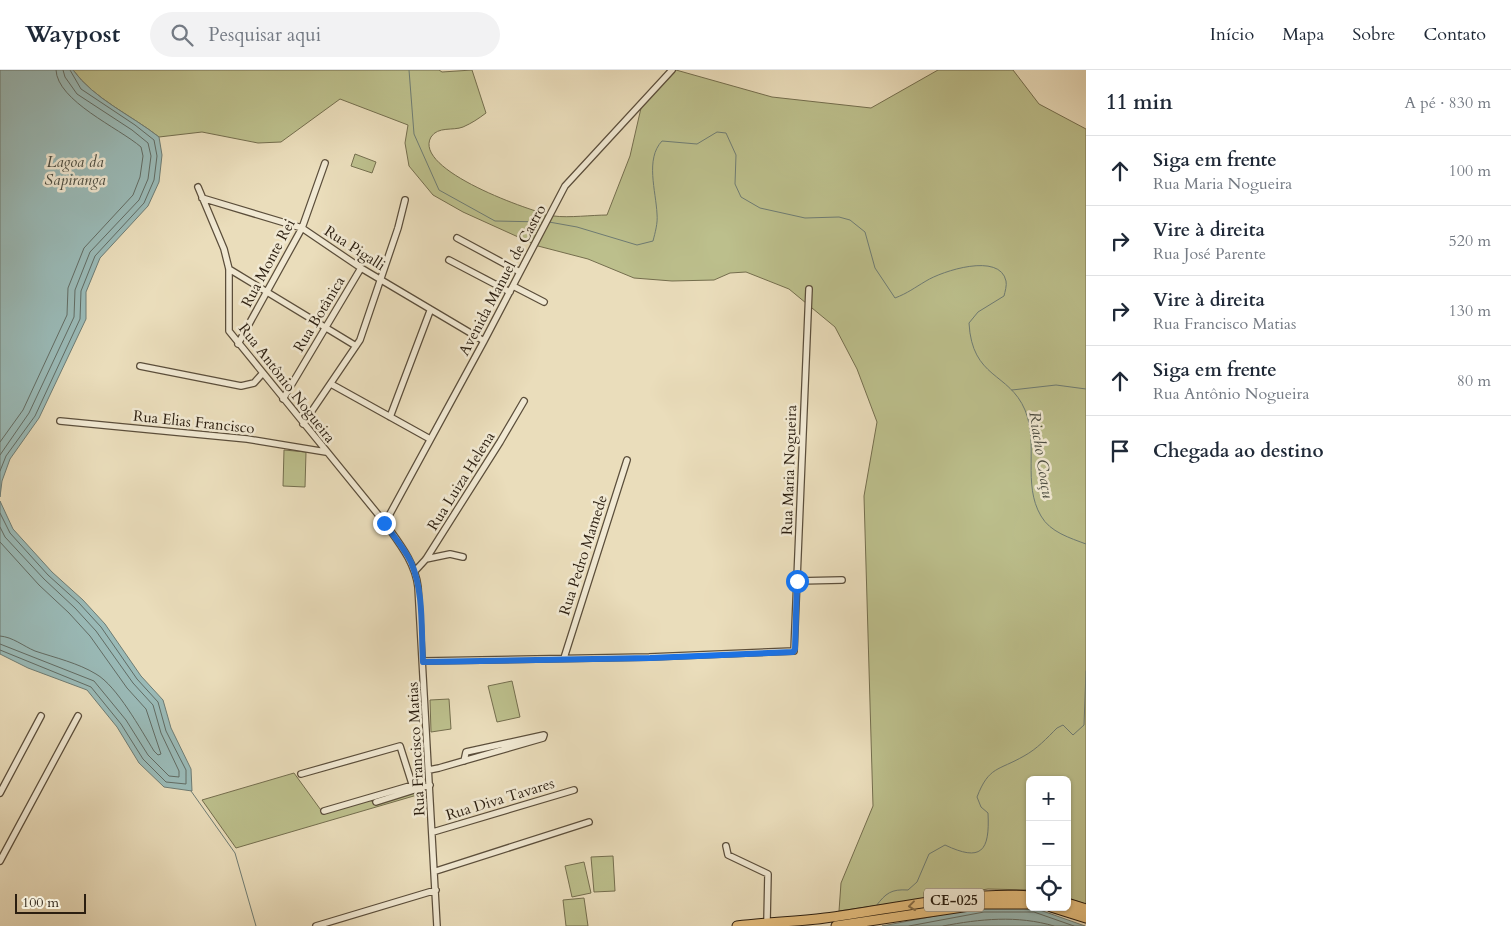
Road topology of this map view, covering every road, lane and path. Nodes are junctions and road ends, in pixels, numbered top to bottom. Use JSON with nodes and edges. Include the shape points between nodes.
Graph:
{"nodes":[{"id":1,"x":671,"y":71,"type":"edge"},
{"id":2,"x":325,"y":163,"type":"dead end"},
{"id":3,"x":198,"y":187,"type":"dead end"},
{"id":4,"x":202,"y":198,"type":"junction"},
{"id":5,"x":405,"y":200,"type":"dead end"},
{"id":6,"x":302,"y":228,"type":"junction"},
{"id":7,"x":457,"y":238,"type":"dead end"},
{"id":8,"x":449,"y":260,"type":"dead end"},
{"id":9,"x":361,"y":268,"type":"junction"},
{"id":10,"x":229,"y":269,"type":"junction"},
{"id":11,"x":520,"y":272,"type":"junction"},
{"id":12,"x":381,"y":280,"type":"junction"},
{"id":13,"x":513,"y":286,"type":"junction"},
{"id":14,"x":809,"y":289,"type":"dead end"},
{"id":15,"x":268,"y":291,"type":"junction"},
{"id":16,"x":510,"y":292,"type":"junction"},
{"id":17,"x":544,"y":302,"type":"dead end"},
{"id":18,"x":430,"y":311,"type":"junction"},
{"id":19,"x":326,"y":328,"type":"junction"},
{"id":20,"x":484,"y":341,"type":"junction"},
{"id":21,"x":238,"y":344,"type":"junction"},
{"id":22,"x":356,"y":346,"type":"junction"},
{"id":23,"x":140,"y":366,"type":"dead end"},
{"id":24,"x":262,"y":374,"type":"junction"},
{"id":25,"x":331,"y":384,"type":"junction"},
{"id":26,"x":284,"y":399,"type":"junction"},
{"id":27,"x":524,"y":401,"type":"dead end"},
{"id":28,"x":390,"y":417,"type":"junction"},
{"id":29,"x":60,"y":421,"type":"dead end"},
{"id":30,"x":303,"y":424,"type":"junction"},
{"id":31,"x":430,"y":440,"type":"junction"},
{"id":32,"x":326,"y":452,"type":"junction"},
{"id":33,"x":627,"y":460,"type":"dead end"},
{"id":34,"x":384,"y":523,"type":"junction"},
{"id":35,"x":463,"y":557,"type":"dead end"},
{"id":36,"x":426,"y":559,"type":"junction"},
{"id":37,"x":415,"y":571,"type":"junction"},
{"id":38,"x":842,"y":580,"type":"dead end"},
{"id":39,"x":797,"y":581,"type":"junction"},
{"id":40,"x":564,"y":658,"type":"junction"},
{"id":41,"x":423,"y":662,"type":"junction"},
{"id":42,"x":41,"y":716,"type":"dead end"},
{"id":43,"x":78,"y":716,"type":"dead end"},
{"id":44,"x":464,"y":760,"type":"junction"},
{"id":45,"x":429,"y":770,"type":"junction"},
{"id":46,"x":301,"y":774,"type":"dead end"},
{"id":47,"x":430,"y":785,"type":"junction"},
{"id":48,"x":414,"y":788,"type":"junction"},
{"id":49,"x":574,"y":790,"type":"dead end"},
{"id":50,"x":0,"y":793,"type":"edge"},
{"id":51,"x":376,"y":802,"type":"dead end"},
{"id":52,"x":324,"y":811,"type":"dead end"},
{"id":53,"x":589,"y":822,"type":"dead end"},
{"id":54,"x":433,"y":832,"type":"junction"},
{"id":55,"x":726,"y":846,"type":"dead end"},
{"id":56,"x":0,"y":861,"type":"edge"},
{"id":57,"x":436,"y":871,"type":"junction"},
{"id":58,"x":436,"y":890,"type":"junction"},
{"id":59,"x":1026,"y":896,"type":"edge"},
{"id":60,"x":1026,"y":904,"type":"edge"},
{"id":61,"x":1071,"y":904,"type":"edge"},
{"id":62,"x":1086,"y":909,"type":"edge"},
{"id":63,"x":1064,"y":911,"type":"edge"},
{"id":64,"x":881,"y":914,"type":"junction"},
{"id":65,"x":1086,"y":918,"type":"edge"},
{"id":66,"x":767,"y":921,"type":"junction"},
{"id":67,"x":840,"y":922,"type":"edge"},
{"id":68,"x":316,"y":926,"type":"edge"},
{"id":69,"x":437,"y":926,"type":"edge"},
{"id":70,"x":742,"y":926,"type":"edge"}],
"edges":[{"from":1,"to":11,"type":"street","name":"Avenida Manuel de Castro","via":[[565,186]]},
{"from":2,"to":6,"type":"street","name":"Rua Monte Rei"},
{"from":3,"to":4,"type":"street","name":"Rua Antônio Nogueira"},
{"from":4,"to":6,"type":"street","name":"Rua Pigalli"},
{"from":4,"to":10,"type":"street","name":"Rua Antônio Nogueira"},
{"from":5,"to":12,"type":"street"},
{"from":6,"to":9,"type":"street","name":"Rua Pigalli"},
{"from":6,"to":15,"type":"street","name":"Rua Monte Rei"},
{"from":7,"to":11,"type":"street"},
{"from":8,"to":16,"type":"street"},
{"from":9,"to":12,"type":"street","name":"Rua Pigalli"},
{"from":9,"to":19,"type":"street","name":"Rua Botânica"},
{"from":10,"to":15,"type":"street"},
{"from":10,"to":21,"type":"street","name":"Rua Antônio Nogueira","via":[[228,329]]},
{"from":11,"to":13,"type":"street","name":"Avenida Manuel de Castro"},
{"from":12,"to":18,"type":"street","name":"Rua Pigalli"},
{"from":12,"to":22,"type":"street"},
{"from":13,"to":16,"type":"street","name":"Avenida Manuel de Castro"},
{"from":13,"to":17,"type":"street"},
{"from":14,"to":39,"type":"street","name":"Rua Maria Nogueira"},
{"from":15,"to":19,"type":"street"},
{"from":15,"to":21,"type":"street","name":"Rua Monte Rei"},
{"from":16,"to":20,"type":"street","name":"Avenida Manuel de Castro"},
{"from":18,"to":20,"type":"street","name":"Rua Pigalli"},
{"from":18,"to":28,"type":"street"},
{"from":19,"to":22,"type":"street"},
{"from":19,"to":26,"type":"street","name":"Rua Botânica"},
{"from":20,"to":31,"type":"street","name":"Avenida Manuel de Castro"},
{"from":21,"to":24,"type":"street","name":"Rua Antônio Nogueira"},
{"from":22,"to":25,"type":"street"},
{"from":23,"to":24,"type":"street","via":[[242,386],[254,383]]},
{"from":24,"to":26,"type":"street","name":"Rua Antônio Nogueira"},
{"from":25,"to":28,"type":"street"},
{"from":25,"to":30,"type":"street"},
{"from":26,"to":30,"type":"street","name":"Rua Antônio Nogueira"},
{"from":27,"to":36,"type":"street","name":"Rua Luiza Helena"},
{"from":28,"to":31,"type":"street"},
{"from":29,"to":32,"type":"street","name":"Rua Elias Francisco","via":[[247,439]]},
{"from":30,"to":32,"type":"street","name":"Rua Antônio Nogueira"},
{"from":31,"to":34,"type":"street","name":"Avenida Manuel de Castro"},
{"from":32,"to":34,"type":"street","name":"Rua Antônio Nogueira"},
{"from":33,"to":40,"type":"street","name":"Rua Pedro Mamede"},
{"from":34,"to":37,"type":"street","name":"Rua Antônio Nogueira","via":[[407,554]]},
{"from":35,"to":36,"type":"street","via":[[450,554]]},
{"from":36,"to":37,"type":"street","name":"Rua Luiza Helena"},
{"from":37,"to":41,"type":"street","name":"Rua Francisco Matias"},
{"from":38,"to":39,"type":"street"},
{"from":39,"to":40,"type":"street","name":"Rua Maria Nogueira","via":[[794,651],[650,658]]},
{"from":40,"to":41,"type":"street"},
{"from":41,"to":45,"type":"street","name":"Rua Francisco Matias"},
{"from":42,"to":50,"type":"street"},
{"from":43,"to":56,"type":"street"},
{"from":44,"to":44,"type":"street","via":[[543,738],[544,735],[466,752]]},
{"from":44,"to":45,"type":"street"},
{"from":45,"to":47,"type":"street","name":"Rua Francisco Matias"},
{"from":46,"to":48,"type":"street","via":[[400,746]]},
{"from":47,"to":48,"type":"street"},
{"from":47,"to":54,"type":"street","name":"Rua Francisco Matias"},
{"from":48,"to":51,"type":"street"},
{"from":48,"to":52,"type":"street"},
{"from":49,"to":54,"type":"street","name":"Rua Diva Tavares"},
{"from":53,"to":57,"type":"street"},
{"from":54,"to":57,"type":"street","name":"Rua Francisco Matias"},
{"from":55,"to":66,"type":"street","via":[[728,855],[768,874]]},
{"from":57,"to":58,"type":"street","name":"Rua Francisco Matias"},
{"from":58,"to":68,"type":"street"},
{"from":58,"to":69,"type":"street","name":"Rua Francisco Matias"},
{"from":59,"to":64,"type":"highway","number":"CE-025","one_way":true,"via":[[982,896]]},
{"from":60,"to":64,"type":"highway","number":"CE-025","via":[[992,903]]},
{"from":61,"to":62,"type":"highway"},
{"from":63,"to":65,"type":"highway"},
{"from":64,"to":67,"type":"highway","number":"CE-025"},
{"from":66,"to":67,"type":"highway","number":"CE-025"},
{"from":66,"to":70,"type":"highway","number":"CE-025"}]}
